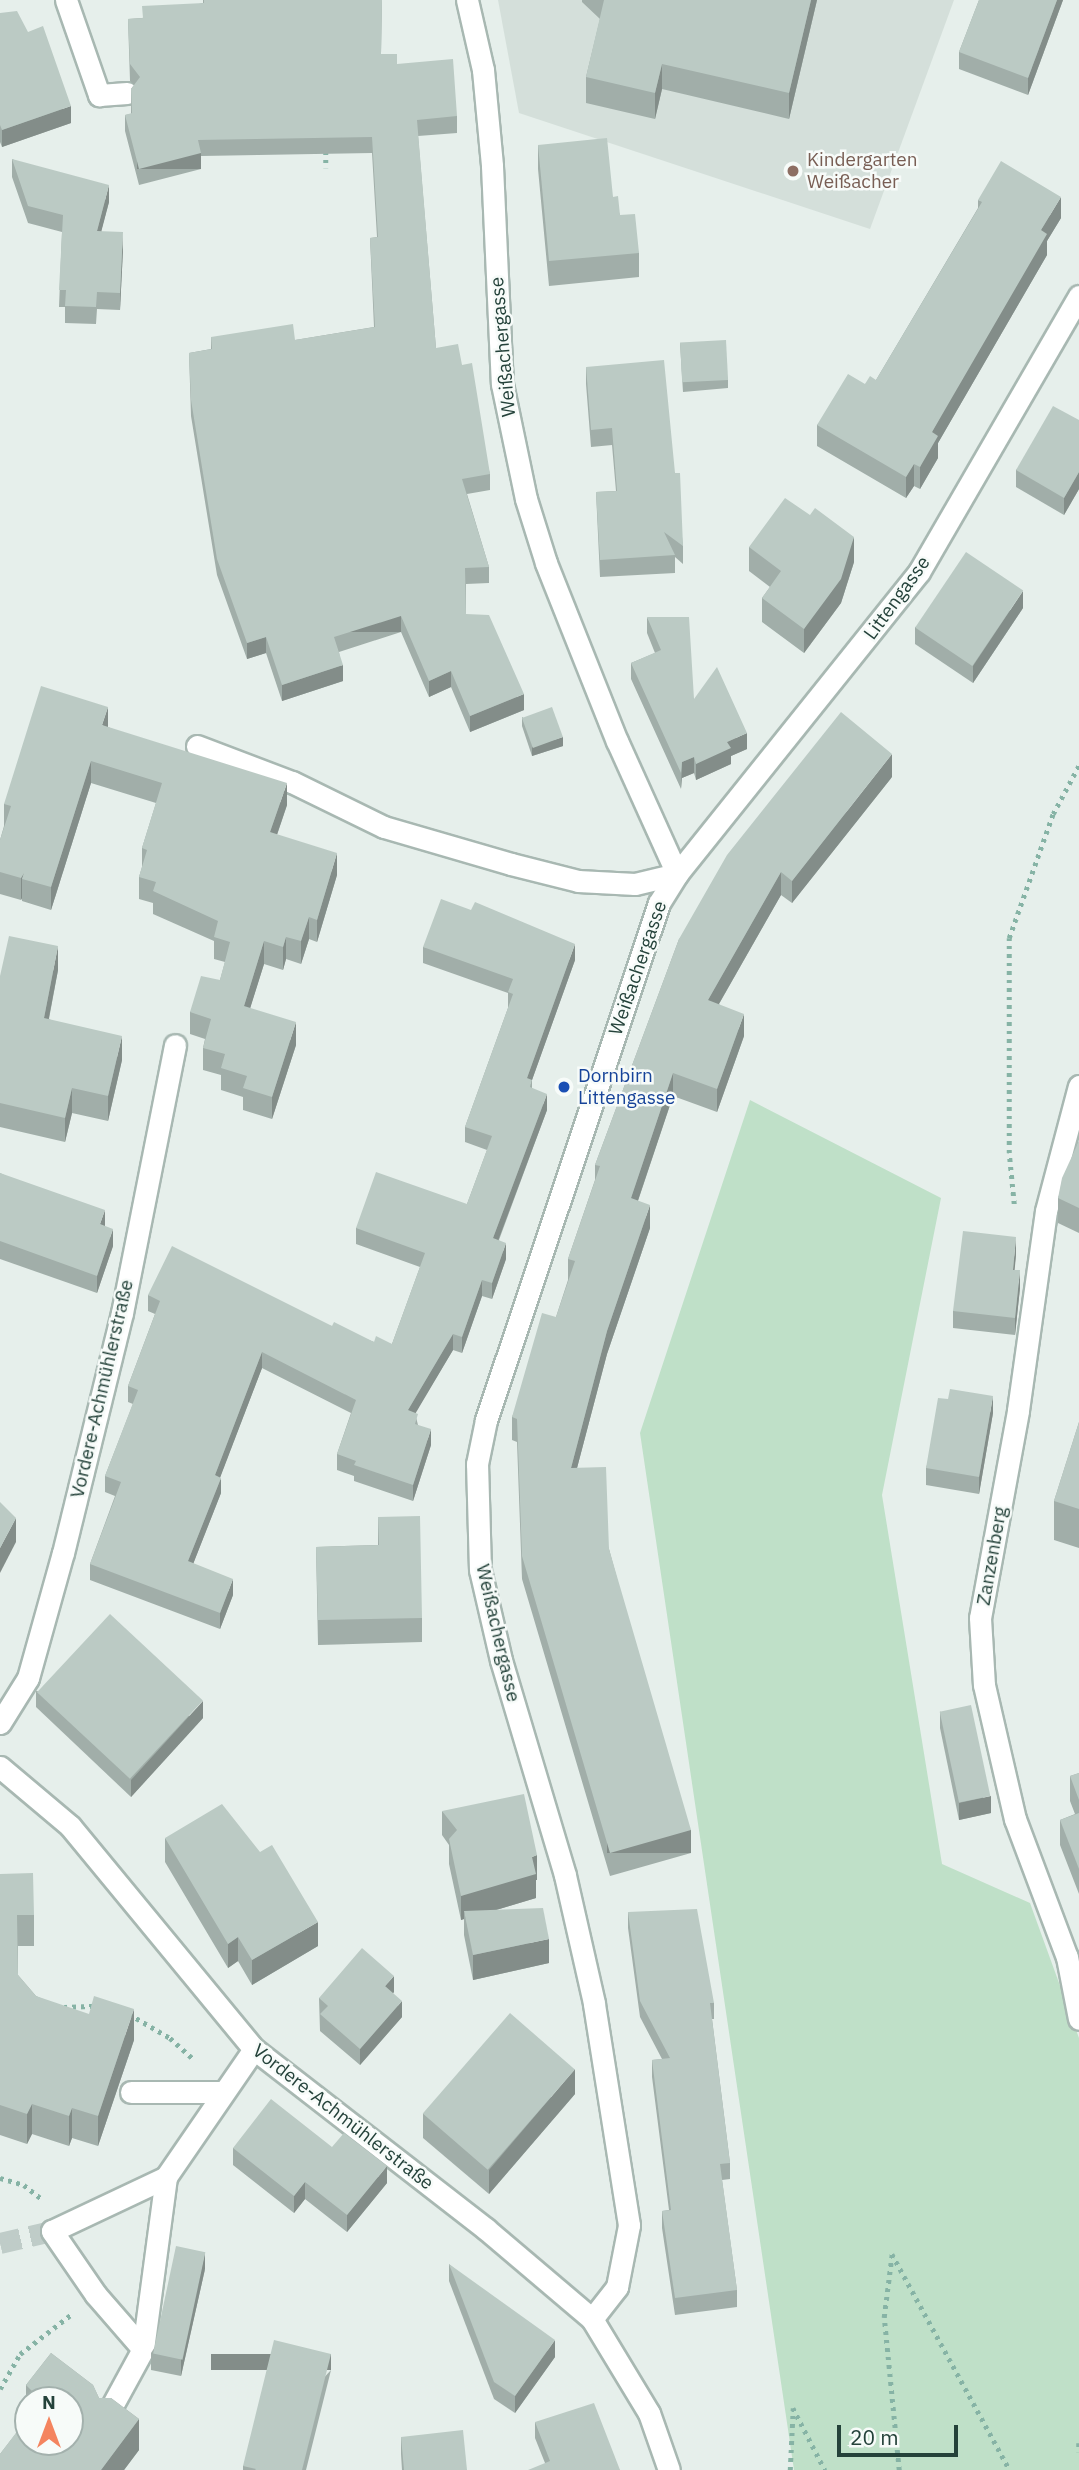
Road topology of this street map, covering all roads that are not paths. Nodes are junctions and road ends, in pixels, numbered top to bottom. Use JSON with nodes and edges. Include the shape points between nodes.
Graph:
{"nodes":[{"id":1,"x":66,"y":0,"type":"edge"},
{"id":2,"x":467,"y":0,"type":"edge"},
{"id":3,"x":127,"y":93,"type":"dead end"},
{"id":4,"x":1079,"y":296,"type":"edge"},
{"id":5,"x":197,"y":746,"type":"dead end"},
{"id":6,"x":677,"y":874,"type":"junction"},
{"id":7,"x":175,"y":1045,"type":"dead end"},
{"id":8,"x":1079,"y":1086,"type":"edge"},
{"id":9,"x":0,"y":1723,"type":"edge"},
{"id":10,"x":0,"y":1768,"type":"edge"},
{"id":11,"x":1079,"y":2019,"type":"edge"},
{"id":12,"x":254,"y":2049,"type":"junction"},
{"id":13,"x":131,"y":2092,"type":"dead end"},
{"id":14,"x":220,"y":2092,"type":"junction"},
{"id":15,"x":166,"y":2177,"type":"junction"},
{"id":16,"x":592,"y":2319,"type":"junction"},
{"id":17,"x":143,"y":2350,"type":"junction"},
{"id":18,"x":106,"y":2417,"type":"edge"},
{"id":19,"x":669,"y":2470,"type":"edge"}],
"edges":[{"from":1,"to":3,"type":"street","via":[[99,95]]},
{"from":2,"to":6,"type":"street","name":"Weißachergasse","via":[[483,71],[492,166],[502,384],[526,499],[545,563]]},
{"from":4,"to":6,"type":"street","name":"Littengasse","via":[[919,572]]},
{"from":5,"to":6,"type":"street","name":"Weißachergasse","via":[[292,782],[384,827],[511,864],[578,881],[635,884]]},
{"from":6,"to":16,"type":"street","name":"Weißachergasse","via":[[659,903],[528,1288],[485,1420],[477,1464],[480,1570],[501,1660],[565,1875],[594,2003],[629,2225],[618,2287]]},
{"from":7,"to":9,"type":"street","name":"Vordere-Achmühlerstraße","via":[[122,1313],[63,1553],[28,1678]]},
{"from":8,"to":11,"type":"street","name":"Zanzenberg","via":[[1043,1223],[1018,1411],[981,1618],[984,1685],[1015,1819],[1067,1956]]},
{"from":10,"to":12,"type":"street","name":"Vordere-Achmühlerstraße","via":[[70,1826]]},
{"from":12,"to":14,"type":"street"},
{"from":12,"to":16,"type":"street","name":"Vordere-Achmühlerstraße","via":[[485,2229]]},
{"from":13,"to":14,"type":"street"},
{"from":14,"to":15,"type":"street"},
{"from":15,"to":17,"type":"street"},
{"from":15,"to":17,"type":"street","via":[[64,2229],[51,2231],[96,2295]]},
{"from":16,"to":19,"type":"street","name":"Vordere-Achmühlerstraße","via":[[649,2413]]},
{"from":17,"to":18,"type":"street"}]}
